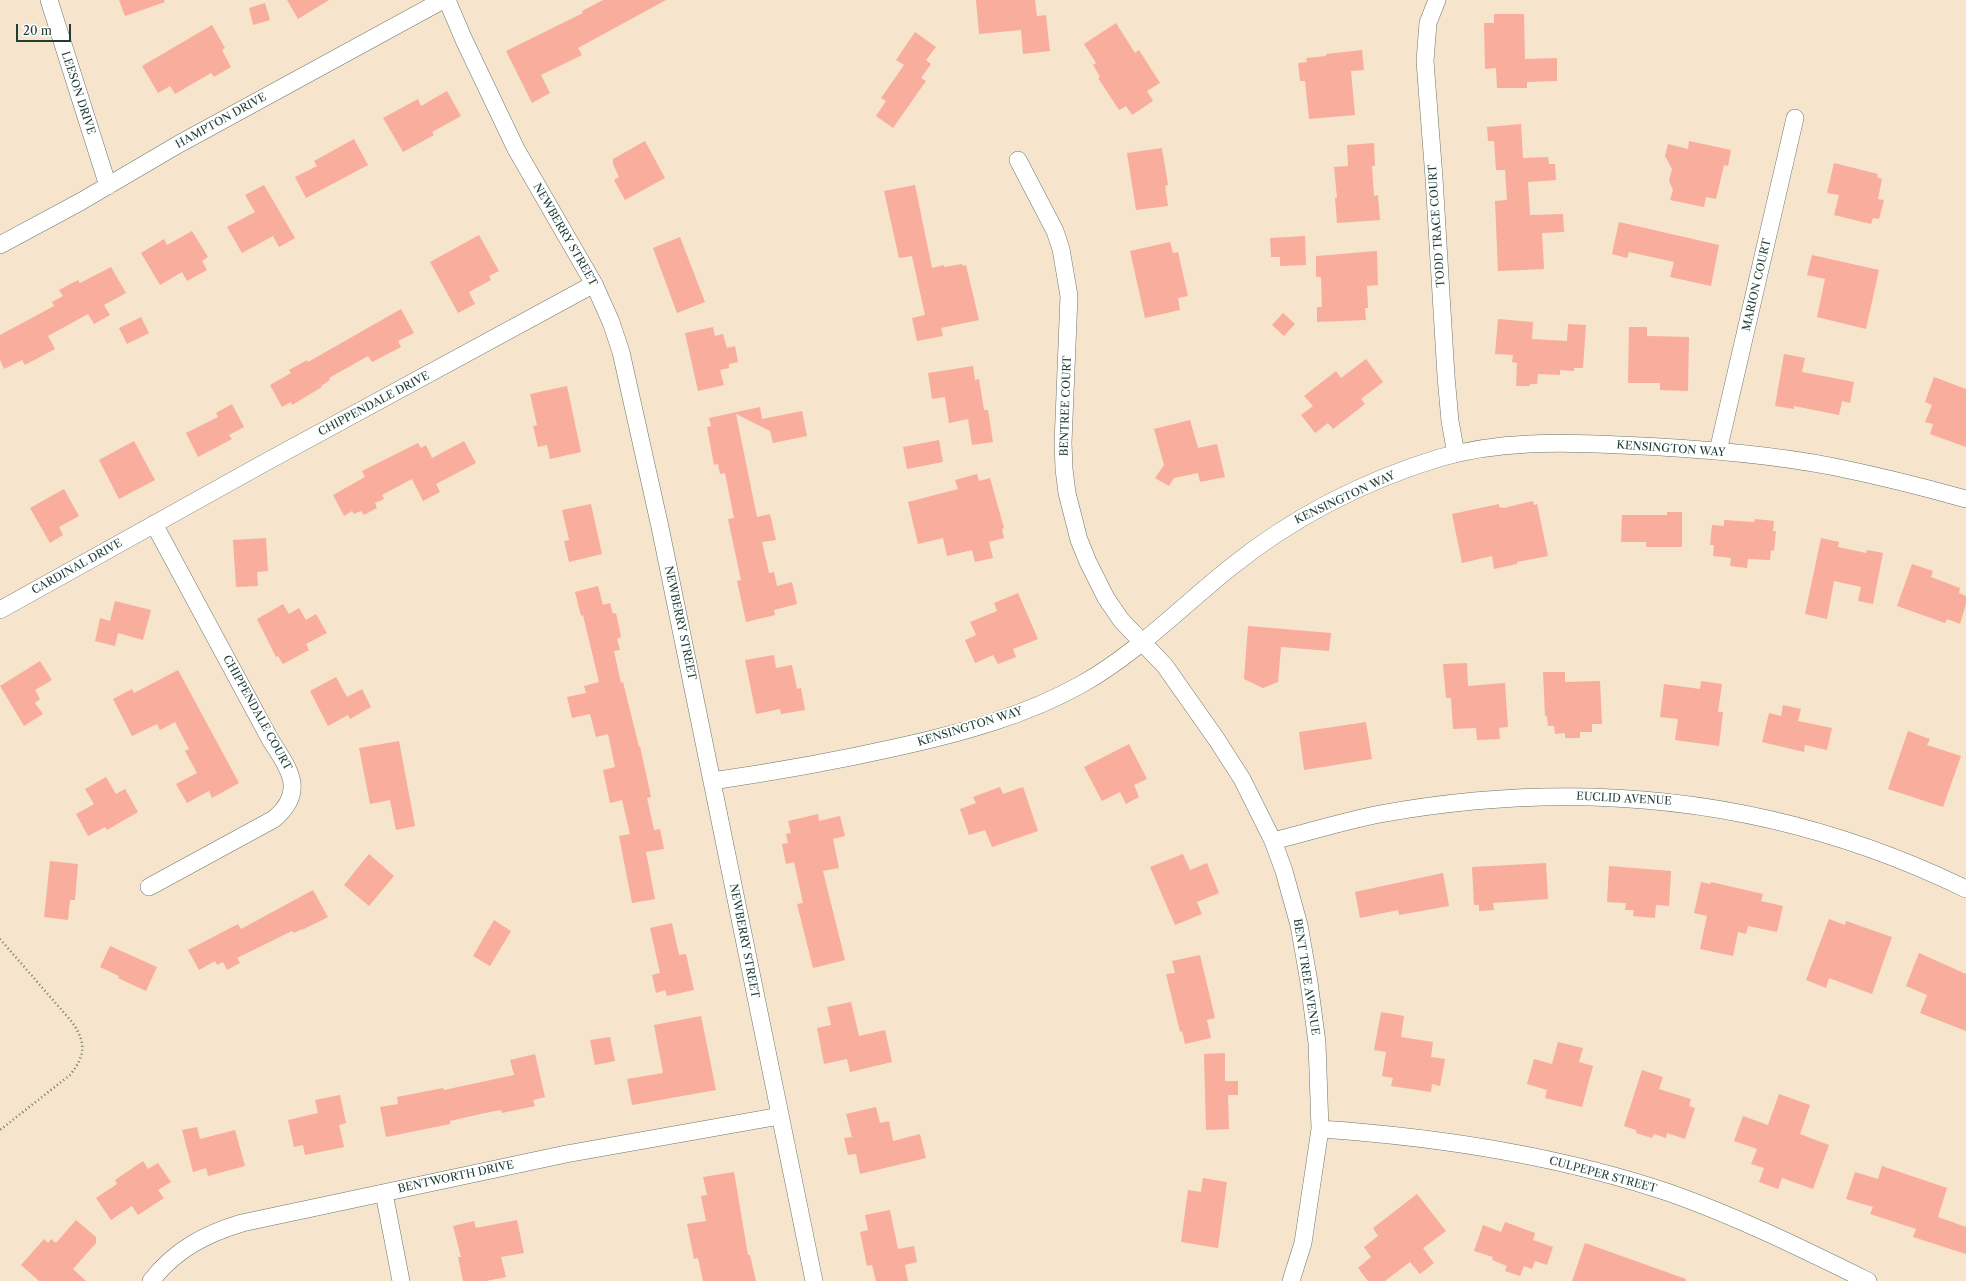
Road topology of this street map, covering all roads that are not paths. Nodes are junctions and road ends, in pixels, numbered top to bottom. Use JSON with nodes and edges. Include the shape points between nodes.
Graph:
{"nodes":[{"id":1,"x":48,"y":0,"type":"edge"},
{"id":2,"x":443,"y":0,"type":"edge"},
{"id":3,"x":448,"y":0,"type":"edge"},
{"id":4,"x":1437,"y":0,"type":"edge"},
{"id":5,"x":1795,"y":118,"type":"dead end"},
{"id":6,"x":1018,"y":160,"type":"dead end"},
{"id":7,"x":108,"y":186,"type":"junction"},
{"id":8,"x":0,"y":245,"type":"edge"},
{"id":9,"x":594,"y":284,"type":"junction"},
{"id":10,"x":1718,"y":451,"type":"junction"},
{"id":11,"x":1456,"y":454,"type":"junction"},
{"id":12,"x":1966,"y":499,"type":"edge"},
{"id":13,"x":154,"y":524,"type":"junction"},
{"id":14,"x":0,"y":610,"type":"edge"},
{"id":15,"x":1142,"y":641,"type":"junction"},
{"id":16,"x":712,"y":781,"type":"junction"},
{"id":17,"x":1273,"y":841,"type":"junction"},
{"id":18,"x":149,"y":887,"type":"dead end"},
{"id":19,"x":1966,"y":889,"type":"edge"},
{"id":20,"x":780,"y":1116,"type":"junction"},
{"id":21,"x":1320,"y":1129,"type":"junction"},
{"id":22,"x":384,"y":1192,"type":"junction"},
{"id":23,"x":151,"y":1281,"type":"edge"},
{"id":24,"x":401,"y":1281,"type":"edge"},
{"id":25,"x":814,"y":1281,"type":"edge"},
{"id":26,"x":1291,"y":1281,"type":"edge"},
{"id":27,"x":1868,"y":1281,"type":"edge"}],
"edges":[{"from":1,"to":7,"type":"street","name":"LEESON DRIVE"},
{"from":2,"to":7,"type":"street","name":"HAMPTON DRIVE","via":[[179,144]]},
{"from":3,"to":9,"type":"street","name":"NEWBERRY STREET","via":[[476,67],[516,149]]},
{"from":4,"to":11,"type":"street","name":"TODD TRACE COURT","via":[[1428,23],[1425,61],[1446,376]]},
{"from":5,"to":10,"type":"street","name":"MARION COURT"},
{"from":6,"to":15,"type":"street","name":"BENTREE COURT","via":[[1055,231],[1061,249],[1069,296],[1063,443],[1064,469],[1072,517],[1088,562],[1106,598],[1121,620]]},
{"from":7,"to":8,"type":"street","name":"HAMPTON DRIVE"},
{"from":9,"to":13,"type":"street","name":"CHIPPENDALE DRIVE"},
{"from":9,"to":16,"type":"street","name":"NEWBERRY STREET","via":[[621,352]]},
{"from":10,"to":11,"type":"street","name":"KENSINGTON WAY","via":[[1532,443],[1500,445]]},
{"from":10,"to":12,"type":"street","name":"KENSINGTON WAY","via":[[1834,467]]},
{"from":11,"to":15,"type":"street","name":"KENSINGTON WAY","via":[[1384,479],[1302,517],[1277,532],[1232,566]]},
{"from":13,"to":14,"type":"street","name":"CARDINAL DRIVE"},
{"from":13,"to":18,"type":"street","name":"CHIPPENDALE COURT","via":[[282,758],[294,788],[291,800],[274,818]]},
{"from":15,"to":16,"type":"street","name":"KENSINGTON WAY","via":[[1112,665],[1083,683],[1042,703],[995,721],[875,753],[765,774]]},
{"from":15,"to":17,"type":"street","name":"BENT TREE AVENUE","via":[[1165,666],[1217,740],[1242,779]]},
{"from":16,"to":20,"type":"street","name":"NEWBERRY STREET"},
{"from":17,"to":19,"type":"street","name":"EUCLID AVENUE","via":[[1369,817],[1445,804],[1498,798],[1621,798],[1710,807],[1792,824],[1874,849]]},
{"from":17,"to":21,"type":"street","name":"BENT TREE AVENUE","via":[[1292,897],[1309,982],[1317,1043]]},
{"from":20,"to":22,"type":"street","name":"BENTWORTH DRIVE","via":[[566,1154]]},
{"from":20,"to":25,"type":"street","name":"NEWBERRY STREET"},
{"from":21,"to":26,"type":"street","name":"BENT TREE AVENUE","via":[[1304,1243]]},
{"from":21,"to":27,"type":"street","name":"CULPEPER STREET","via":[[1395,1135],[1485,1148],[1610,1175],[1670,1193],[1728,1215]]},
{"from":22,"to":23,"type":"street","name":"BENTWORTH DRIVE","via":[[218,1230],[177,1253],[160,1268]]},
{"from":22,"to":24,"type":"street"}]}
